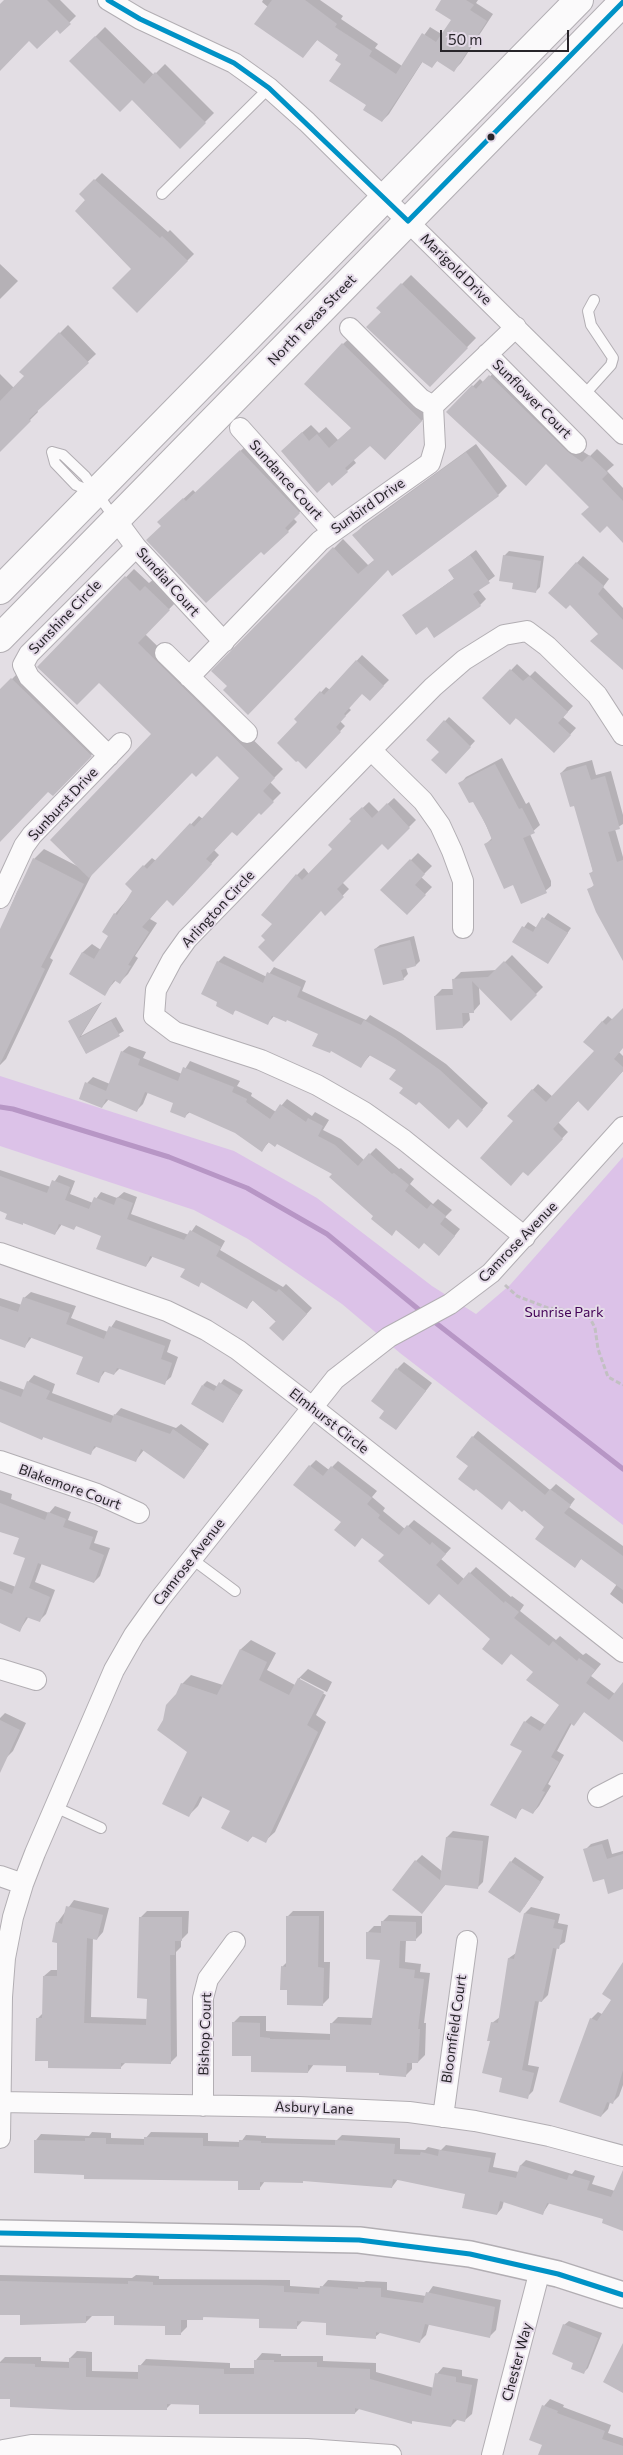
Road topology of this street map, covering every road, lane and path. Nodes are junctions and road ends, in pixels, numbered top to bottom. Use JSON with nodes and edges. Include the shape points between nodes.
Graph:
{"nodes":[{"id":1,"x":108,"y":0,"type":"edge"},
{"id":2,"x":579,"y":0,"type":"edge"},
{"id":3,"x":623,"y":2,"type":"edge"},
{"id":4,"x":269,"y":88,"type":"junction"},
{"id":5,"x":162,"y":194,"type":"dead end"},
{"id":6,"x":385,"y":198,"type":"junction"},
{"id":7,"x":408,"y":221,"type":"junction"},
{"id":8,"x":594,"y":300,"type":"dead end"},
{"id":9,"x":516,"y":327,"type":"junction"},
{"id":10,"x":350,"y":328,"type":"dead end"},
{"id":11,"x":487,"y":354,"type":"junction"},
{"id":12,"x":584,"y":395,"type":"junction"},
{"id":13,"x":433,"y":406,"type":"junction"},
{"id":14,"x":240,"y":428,"type":"dead end"},
{"id":15,"x":623,"y":434,"type":"edge"},
{"id":16,"x":576,"y":444,"type":"dead end"},
{"id":17,"x":96,"y":494,"type":"junction"},
{"id":18,"x":116,"y":520,"type":"junction"},
{"id":19,"x":332,"y":531,"type":"junction"},
{"id":20,"x":136,"y":547,"type":"junction"},
{"id":21,"x":0,"y":590,"type":"edge"},
{"id":22,"x":0,"y":638,"type":"edge"},
{"id":23,"x":224,"y":642,"type":"junction"},
{"id":24,"x":165,"y":653,"type":"dead end"},
{"id":25,"x":189,"y":677,"type":"junction"},
{"id":26,"x":247,"y":733,"type":"dead end"},
{"id":27,"x":623,"y":735,"type":"edge"},
{"id":28,"x":115,"y":749,"type":"joint"},
{"id":29,"x":371,"y":750,"type":"junction"},
{"id":30,"x":6,"y":866,"type":"edge"},
{"id":31,"x":0,"y":898,"type":"edge"},
{"id":32,"x":463,"y":928,"type":"dead end"},
{"id":33,"x":623,"y":1127,"type":"edge"},
{"id":34,"x":525,"y":1237,"type":"junction"},
{"id":35,"x":0,"y":1253,"type":"edge"},
{"id":36,"x":491,"y":1273,"type":"junction"},
{"id":37,"x":623,"y":1386,"type":"edge"},
{"id":38,"x":312,"y":1407,"type":"junction"},
{"id":39,"x":0,"y":1462,"type":"edge"},
{"id":40,"x":139,"y":1513,"type":"dead end"},
{"id":41,"x":192,"y":1559,"type":"junction"},
{"id":42,"x":234,"y":1591,"type":"dead end"},
{"id":43,"x":623,"y":1652,"type":"edge"},
{"id":44,"x":0,"y":1669,"type":"edge"},
{"id":45,"x":36,"y":1680,"type":"dead end"},
{"id":46,"x":623,"y":1784,"type":"edge"},
{"id":47,"x":598,"y":1797,"type":"dead end"},
{"id":48,"x":55,"y":1807,"type":"junction"},
{"id":49,"x":101,"y":1828,"type":"dead end"},
{"id":50,"x":0,"y":1876,"type":"edge"},
{"id":51,"x":23,"y":1884,"type":"junction"},
{"id":52,"x":467,"y":1941,"type":"dead end"},
{"id":53,"x":235,"y":1942,"type":"dead end"},
{"id":54,"x":0,"y":2102,"type":"edge"},
{"id":55,"x":203,"y":2106,"type":"junction"},
{"id":56,"x":443,"y":2117,"type":"junction"},
{"id":57,"x":0,"y":2138,"type":"edge"},
{"id":58,"x":623,"y":2156,"type":"edge"},
{"id":59,"x":0,"y":2233,"type":"edge"},
{"id":60,"x":540,"y":2270,"type":"junction"},
{"id":61,"x":623,"y":2295,"type":"edge"},
{"id":62,"x":307,"y":2452,"type":"edge"},
{"id":63,"x":1,"y":2455,"type":"edge"},
{"id":64,"x":392,"y":2455,"type":"edge"},
{"id":65,"x":492,"y":2455,"type":"edge"}],
"edges":[{"from":1,"to":4,"type":"street","name":"Marigold Drive","via":[[234,64]]},
{"from":2,"to":6,"type":"main road"},
{"from":3,"to":7,"type":"main road","name":"North Texas Street"},
{"from":4,"to":5,"type":"lane"},
{"from":4,"to":6,"type":"street","name":"Marigold Drive"},
{"from":6,"to":7,"type":"street","name":"Marigold Drive"},
{"from":6,"to":17,"type":"main road"},
{"from":7,"to":9,"type":"street","name":"Marigold Drive"},
{"from":7,"to":18,"type":"main road","name":"North Texas Street"},
{"from":8,"to":12,"type":"lane","via":[[588,312],[590,325],[612,358],[611,365]]},
{"from":9,"to":11,"type":"street"},
{"from":9,"to":12,"type":"street","name":"Marigold Drive"},
{"from":10,"to":13,"type":"street","via":[[421,399]]},
{"from":11,"to":13,"type":"street"},
{"from":11,"to":16,"type":"street","name":"Sunflower Court"},
{"from":12,"to":15,"type":"street","name":"Marigold Drive"},
{"from":13,"to":19,"type":"street","name":"Sunbird Drive","via":[[435,446],[430,462]]},
{"from":14,"to":19,"type":"street","name":"Sundance Court"},
{"from":17,"to":17,"type":"lane","via":[[85,476],[63,455],[52,452],[55,463],[76,485]]},
{"from":17,"to":18,"type":"lane"},
{"from":17,"to":21,"type":"main road"},
{"from":18,"to":20,"type":"street","name":"Sundial Court"},
{"from":18,"to":22,"type":"main road","name":"North Texas Street"},
{"from":19,"to":23,"type":"street","name":"Sunbird Drive"},
{"from":20,"to":23,"type":"street","name":"Sundial Court"},
{"from":20,"to":28,"type":"street","name":"Sunshine Circle","via":[[29,654],[23,665],[28,677]]},
{"from":23,"to":25,"type":"street","name":"Sunbird Drive"},
{"from":24,"to":25,"type":"street"},
{"from":25,"to":26,"type":"street"},
{"from":27,"to":29,"type":"street","name":"Arlington Circle","via":[[597,696],[547,646],[527,631],[504,635],[464,660]]},
{"from":28,"to":30,"type":"street","name":"Sunburst Drive"},
{"from":29,"to":32,"type":"street","via":[[423,801],[440,825],[462,881]]},
{"from":29,"to":34,"type":"street","name":"Arlington Circle","via":[[187,939],[156,990],[154,1016],[175,1032],[261,1060],[317,1085],[364,1112]]},
{"from":30,"to":31,"type":"street","name":"Sunburst Drive"},
{"from":33,"to":34,"type":"street","name":"Camrose Avenue"},
{"from":34,"to":36,"type":"street","name":"Camrose Avenue"},
{"from":35,"to":38,"type":"street","name":"Elmhurst Circle","via":[[167,1311],[206,1330],[238,1350]]},
{"from":36,"to":37,"type":"path","via":[[517,1296],[548,1308],[577,1311],[589,1316],[608,1377]]},
{"from":36,"to":38,"type":"street","name":"Camrose Avenue","via":[[450,1304],[389,1337],[335,1379]]},
{"from":38,"to":41,"type":"street","name":"Camrose Avenue"},
{"from":38,"to":43,"type":"street","name":"Elmhurst Circle"},
{"from":39,"to":40,"type":"street","name":"Blakemore Court","via":[[97,1494]]},
{"from":41,"to":42,"type":"lane"},
{"from":41,"to":48,"type":"street","name":"Camrose Avenue","via":[[134,1635],[114,1670]]},
{"from":44,"to":45,"type":"street"},
{"from":46,"to":47,"type":"street"},
{"from":48,"to":49,"type":"lane"},
{"from":48,"to":51,"type":"street","name":"Camrose Avenue"},
{"from":50,"to":51,"type":"street"},
{"from":51,"to":54,"type":"street","name":"Camrose Avenue","via":[[6,1958]]},
{"from":52,"to":56,"type":"street","name":"Bloomfield Court"},
{"from":53,"to":55,"type":"street","name":"Bishop Court","via":[[208,1979],[203,1998]]},
{"from":54,"to":55,"type":"street","name":"Asbury Lane"},
{"from":54,"to":57,"type":"street","name":"Camrose Avenue"},
{"from":55,"to":56,"type":"street","name":"Asbury Lane","via":[[362,2109]]},
{"from":56,"to":58,"type":"street","name":"Asbury Lane","via":[[549,2136]]},
{"from":59,"to":60,"type":"street","via":[[359,2240],[470,2254]]},
{"from":60,"to":61,"type":"street"},
{"from":60,"to":65,"type":"street","name":"Chester Way"},
{"from":62,"to":63,"type":"street","via":[[31,2444],[3,2450]]},
{"from":62,"to":64,"type":"street"}]}
